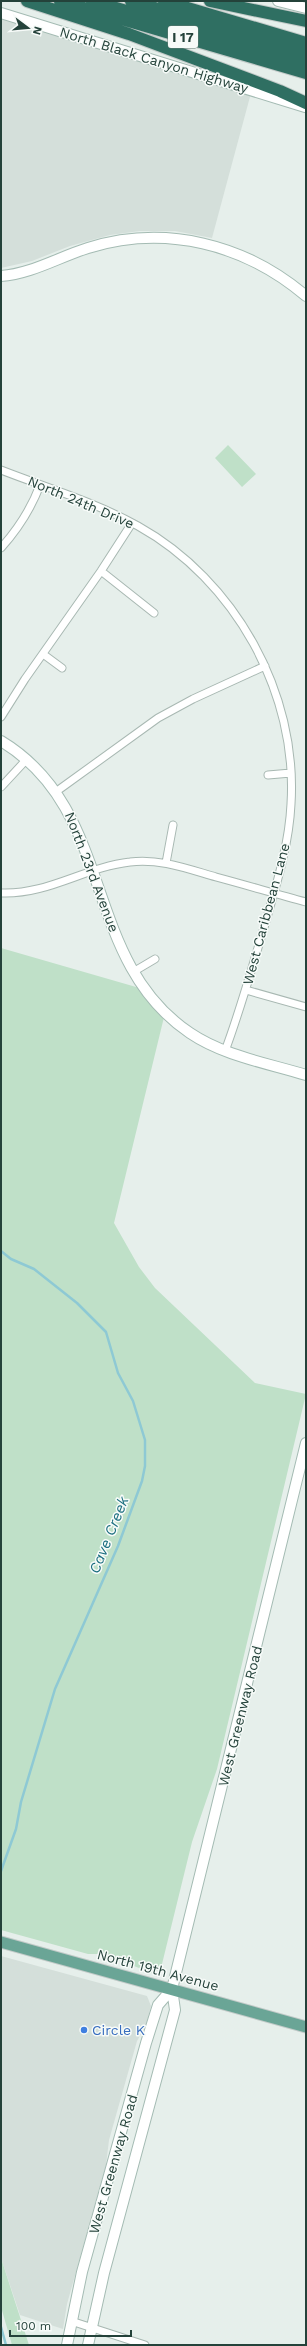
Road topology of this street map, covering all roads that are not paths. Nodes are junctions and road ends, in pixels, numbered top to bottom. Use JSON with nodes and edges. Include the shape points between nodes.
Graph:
{"nodes":[{"id":1,"x":27,"y":1,"type":"edge"},
{"id":2,"x":60,"y":1,"type":"edge"},
{"id":3,"x":92,"y":1,"type":"edge"},
{"id":4,"x":131,"y":1,"type":"edge"},
{"id":5,"x":164,"y":1,"type":"edge"},
{"id":6,"x":210,"y":1,"type":"edge"},
{"id":7,"x":278,"y":1,"type":"edge"},
{"id":8,"x":306,"y":8,"type":"edge"},
{"id":9,"x":1,"y":13,"type":"edge"},
{"id":10,"x":306,"y":21,"type":"edge"},
{"id":11,"x":306,"y":42,"type":"edge"},
{"id":12,"x":306,"y":52,"type":"edge"},
{"id":13,"x":306,"y":63,"type":"edge"},
{"id":14,"x":306,"y":73,"type":"edge"},
{"id":15,"x":306,"y":104,"type":"edge"},
{"id":16,"x":306,"y":107,"type":"edge"},
{"id":17,"x":1,"y":276,"type":"edge"},
{"id":18,"x":306,"y":296,"type":"edge"},
{"id":19,"x":1,"y":470,"type":"edge"},
{"id":20,"x":40,"y":485,"type":"junction"},
{"id":21,"x":132,"y":523,"type":"junction"},
{"id":22,"x":1,"y":548,"type":"edge"},
{"id":23,"x":101,"y":571,"type":"junction"},
{"id":24,"x":154,"y":613,"type":"dead end"},
{"id":25,"x":43,"y":654,"type":"junction"},
{"id":26,"x":265,"y":666,"type":"junction"},
{"id":27,"x":62,"y":668,"type":"dead end"},
{"id":28,"x":1,"y":717,"type":"edge"},
{"id":29,"x":1,"y":741,"type":"edge"},
{"id":30,"x":27,"y":759,"type":"junction"},
{"id":31,"x":291,"y":774,"type":"junction"},
{"id":32,"x":268,"y":775,"type":"dead end"},
{"id":33,"x":1,"y":787,"type":"edge"},
{"id":34,"x":57,"y":791,"type":"junction"},
{"id":35,"x":173,"y":826,"type":"dead end"},
{"id":36,"x":166,"y":863,"type":"junction"},
{"id":37,"x":93,"y":872,"type":"junction"},
{"id":38,"x":1,"y":893,"type":"edge"},
{"id":39,"x":274,"y":893,"type":"junction"},
{"id":40,"x":306,"y":902,"type":"edge"},
{"id":41,"x":155,"y":959,"type":"dead end"},
{"id":42,"x":133,"y":972,"type":"junction"},
{"id":43,"x":246,"y":990,"type":"junction"},
{"id":44,"x":306,"y":1007,"type":"edge"},
{"id":45,"x":225,"y":1051,"type":"junction"},
{"id":46,"x":306,"y":1075,"type":"edge"},
{"id":47,"x":306,"y":1443,"type":"edge"},
{"id":48,"x":3,"y":1943,"type":"edge"},
{"id":49,"x":172,"y":1989,"type":"junction"},
{"id":50,"x":306,"y":2026,"type":"edge"},
{"id":51,"x":71,"y":2321,"type":"junction"},
{"id":52,"x":91,"y":2328,"type":"junction"},
{"id":53,"x":124,"y":2342,"type":"edge"},
{"id":54,"x":67,"y":2345,"type":"edge"},
{"id":55,"x":88,"y":2345,"type":"edge"},
{"id":56,"x":145,"y":2345,"type":"edge"}],
"edges":[{"from":1,"to":15,"type":"highway","via":[[129,34],[280,90]]},
{"from":2,"to":14,"type":"highway","number":"I 17"},
{"from":3,"to":13,"type":"highway"},
{"from":4,"to":12,"type":"highway"},
{"from":5,"to":11,"type":"highway","number":"I 17"},
{"from":6,"to":10,"type":"highway"},
{"from":7,"to":8,"type":"main road"},
{"from":9,"to":16,"type":"main road","name":"North Black Canyon Highway"},
{"from":17,"to":18,"type":"main road","via":[[29,270],[86,248],[113,241],[149,237],[206,243],[226,249],[268,268]]},
{"from":19,"to":20,"type":"street","name":"North 24th Drive"},
{"from":20,"to":21,"type":"street","name":"North 24th Drive"},
{"from":20,"to":22,"type":"street","via":[[21,524]]},
{"from":21,"to":23,"type":"street"},
{"from":21,"to":26,"type":"street","name":"North 24th Drive","via":[[178,554],[226,601]]},
{"from":23,"to":24,"type":"street"},
{"from":23,"to":25,"type":"street"},
{"from":25,"to":27,"type":"street"},
{"from":25,"to":28,"type":"street"},
{"from":26,"to":31,"type":"street","name":"West Caribbean Lane","via":[[281,709],[288,739]]},
{"from":26,"to":34,"type":"street","via":[[164,714]]},
{"from":29,"to":30,"type":"main road","name":"North 23rd Avenue"},
{"from":30,"to":33,"type":"street"},
{"from":30,"to":34,"type":"main road","name":"North 23rd Avenue"},
{"from":31,"to":32,"type":"street"},
{"from":31,"to":39,"type":"street","name":"West Caribbean Lane","via":[[291,812],[284,856]]},
{"from":34,"to":37,"type":"main road","name":"North 23rd Avenue","via":[[78,830]]},
{"from":35,"to":36,"type":"street"},
{"from":36,"to":37,"type":"street","via":[[130,862]]},
{"from":36,"to":39,"type":"street"},
{"from":37,"to":38,"type":"street","via":[[43,889],[24,893]]},
{"from":37,"to":42,"type":"main road","name":"North 23rd Avenue","via":[[118,942]]},
{"from":39,"to":40,"type":"street"},
{"from":39,"to":43,"type":"street","name":"West Caribbean Lane"},
{"from":41,"to":42,"type":"street"},
{"from":42,"to":45,"type":"main road","name":"North 23rd Avenue","via":[[154,1002],[172,1020]]},
{"from":43,"to":44,"type":"street"},
{"from":43,"to":45,"type":"street","name":"West Caribbean Lane"},
{"from":45,"to":46,"type":"main road","name":"North 23rd Avenue"},
{"from":47,"to":49,"type":"main road","name":"West Greenway Road"},
{"from":48,"to":49,"type":"main road","name":"North 19th Avenue"},
{"from":49,"to":50,"type":"main road","name":"North 19th Avenue"},
{"from":49,"to":51,"type":"main road","name":"West Greenway Road","via":[[158,2005],[151,2028]]},
{"from":49,"to":52,"type":"main road","name":"West Greenway Road","via":[[175,2010]]},
{"from":51,"to":52,"type":"street"},
{"from":51,"to":54,"type":"main road","name":"West Greenway Road"},
{"from":52,"to":53,"type":"street"},
{"from":52,"to":55,"type":"main road","name":"West Greenway Road"},
{"from":53,"to":56,"type":"street"}]}
